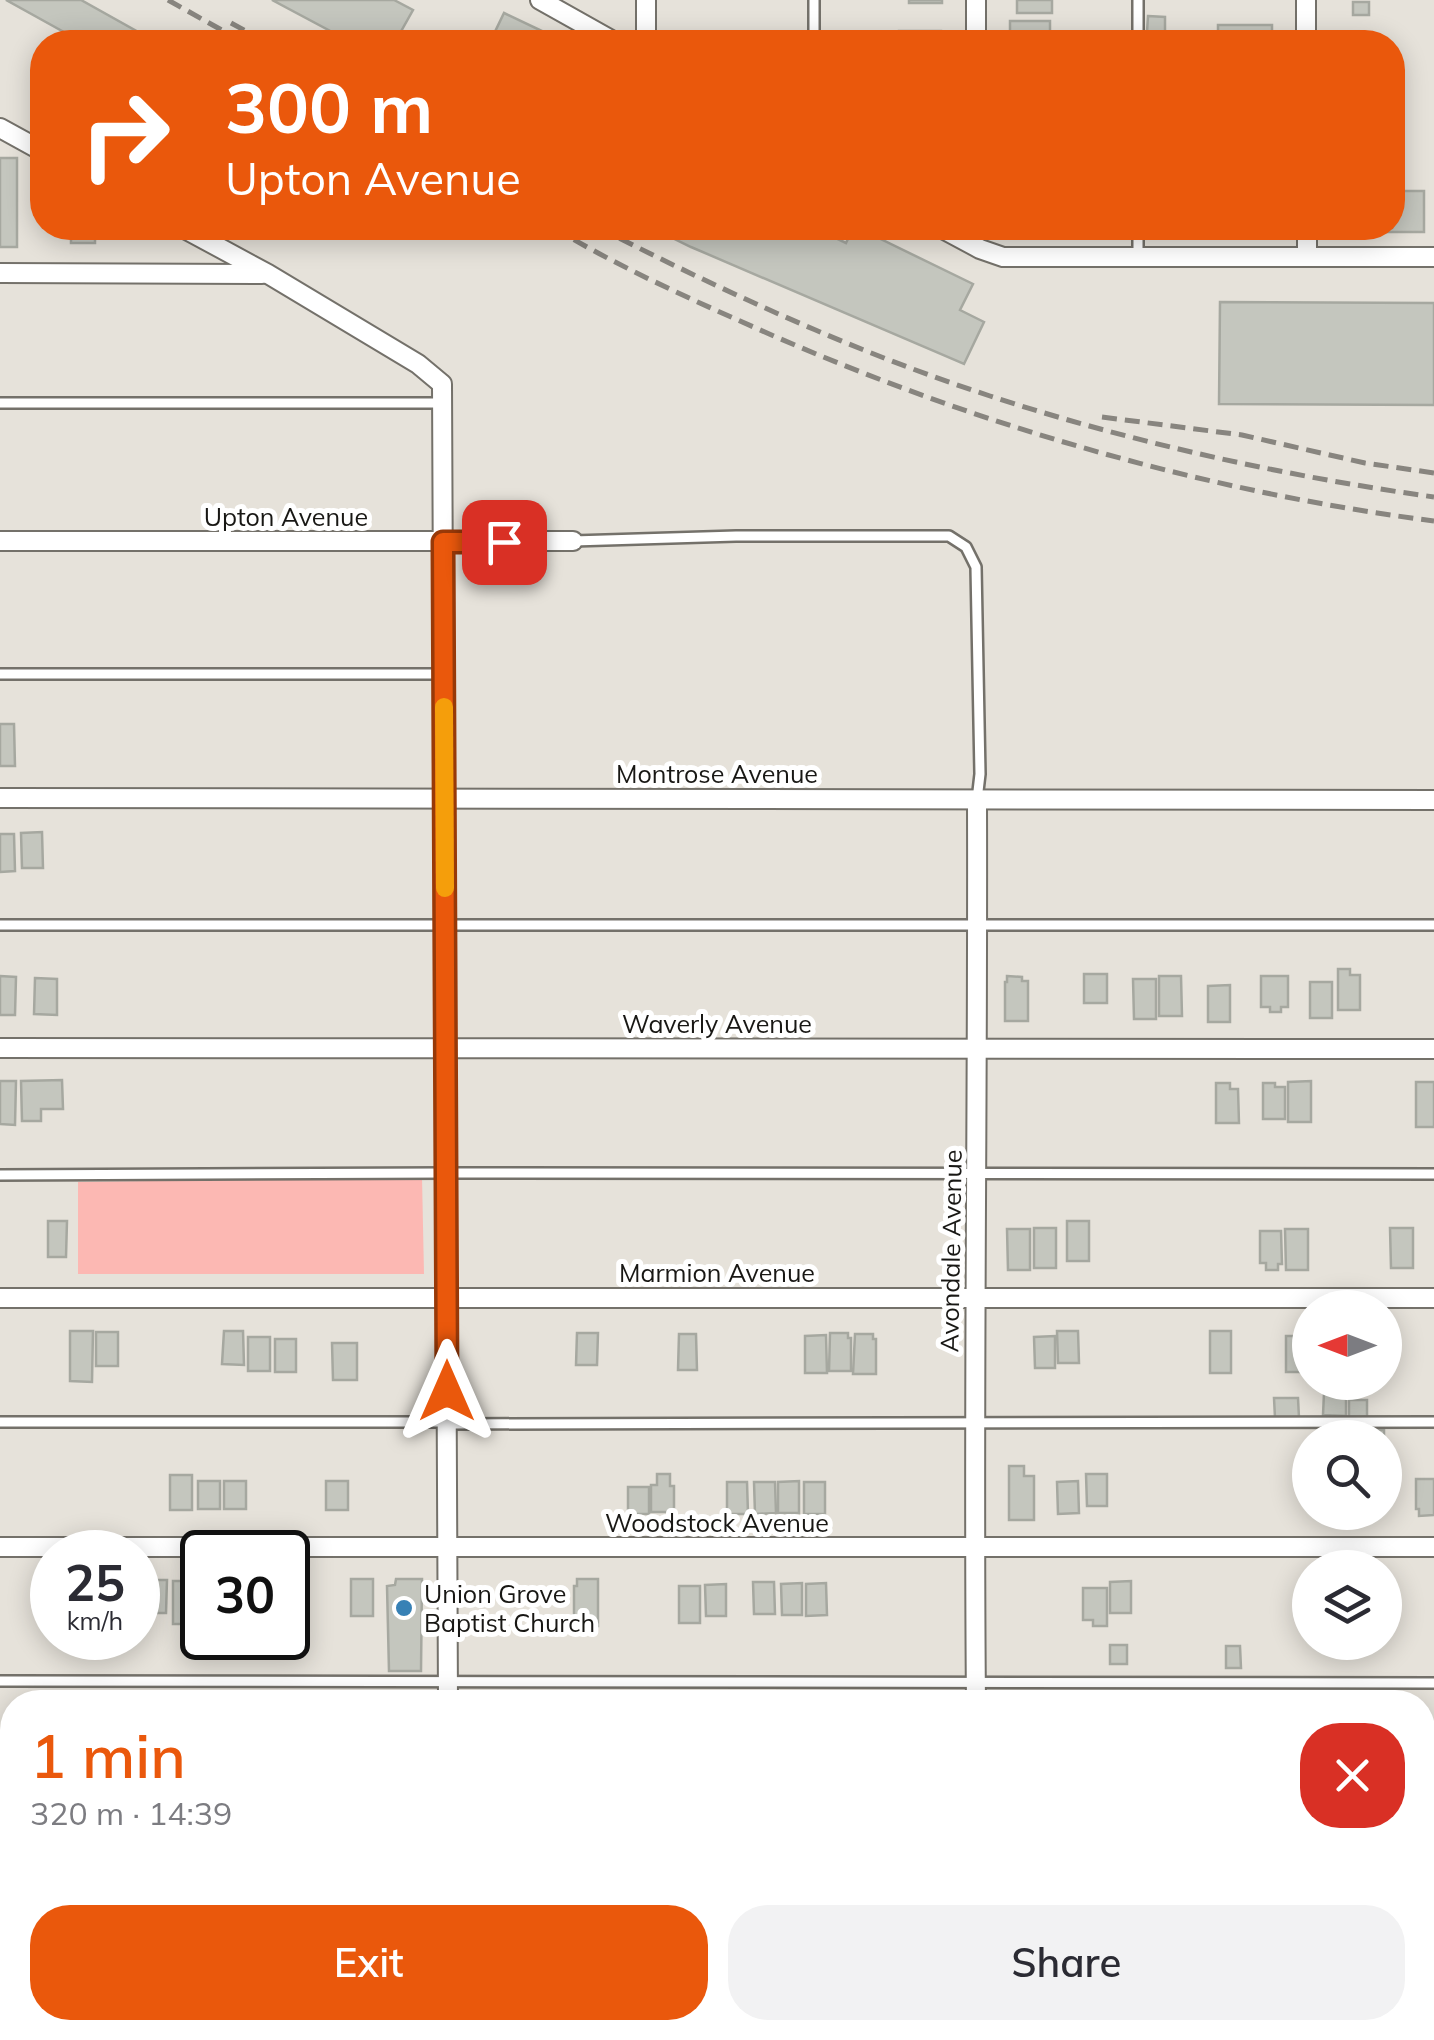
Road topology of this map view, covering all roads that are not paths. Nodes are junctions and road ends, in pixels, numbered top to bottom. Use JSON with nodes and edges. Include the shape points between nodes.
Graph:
{"nodes":[{"id":1,"x":540,"y":0,"type":"edge"},
{"id":2,"x":646,"y":0,"type":"edge"},
{"id":3,"x":814,"y":0,"type":"edge"},
{"id":4,"x":976,"y":0,"type":"edge"},
{"id":5,"x":1138,"y":0,"type":"edge"},
{"id":6,"x":1306,"y":0,"type":"edge"},
{"id":7,"x":594,"y":30,"type":"edge"},
{"id":8,"x":646,"y":30,"type":"edge"},
{"id":9,"x":814,"y":30,"type":"edge"},
{"id":10,"x":976,"y":30,"type":"edge"},
{"id":11,"x":1138,"y":30,"type":"edge"},
{"id":12,"x":1306,"y":30,"type":"edge"},
{"id":13,"x":0,"y":128,"type":"edge"},
{"id":14,"x":30,"y":145,"type":"edge"},
{"id":15,"x":204,"y":240,"type":"edge"},
{"id":16,"x":980,"y":240,"type":"edge"},
{"id":17,"x":1138,"y":240,"type":"edge"},
{"id":18,"x":1306,"y":240,"type":"edge"},
{"id":19,"x":1138,"y":256,"type":"junction"},
{"id":20,"x":1307,"y":256,"type":"junction"},
{"id":21,"x":1434,"y":256,"type":"edge"},
{"id":22,"x":0,"y":274,"type":"edge"},
{"id":23,"x":268,"y":274,"type":"junction"},
{"id":24,"x":442,"y":394,"type":"junction"},
{"id":25,"x":0,"y":403,"type":"edge"},
{"id":26,"x":0,"y":541,"type":"edge"},
{"id":27,"x":572,"y":541,"type":"joint"},
{"id":28,"x":443,"y":542,"type":"junction"},
{"id":29,"x":0,"y":674,"type":"edge"},
{"id":30,"x":444,"y":674,"type":"junction"},
{"id":31,"x":0,"y":798,"type":"edge"},
{"id":32,"x":444,"y":798,"type":"junction"},
{"id":33,"x":977,"y":800,"type":"junction"},
{"id":34,"x":1434,"y":800,"type":"edge"},
{"id":35,"x":445,"y":923,"type":"junction"},
{"id":36,"x":978,"y":924,"type":"junction"},
{"id":37,"x":0,"y":925,"type":"edge"},
{"id":38,"x":1434,"y":926,"type":"edge"},
{"id":39,"x":0,"y":1048,"type":"edge"},
{"id":40,"x":446,"y":1048,"type":"junction"},
{"id":41,"x":1434,"y":1049,"type":"edge"},
{"id":42,"x":978,"y":1050,"type":"junction"},
{"id":43,"x":446,"y":1173,"type":"junction"},
{"id":44,"x":976,"y":1173,"type":"junction"},
{"id":45,"x":1434,"y":1174,"type":"edge"},
{"id":46,"x":0,"y":1176,"type":"edge"},
{"id":47,"x":0,"y":1298,"type":"edge"},
{"id":48,"x":446,"y":1298,"type":"junction"},
{"id":49,"x":974,"y":1298,"type":"junction"},
{"id":50,"x":1434,"y":1298,"type":"edge"},
{"id":51,"x":0,"y":1422,"type":"edge"},
{"id":52,"x":974,"y":1422,"type":"junction"},
{"id":53,"x":1434,"y":1422,"type":"edge"},
{"id":54,"x":447,"y":1423,"type":"junction"},
{"id":55,"x":0,"y":1546,"type":"edge"},
{"id":56,"x":448,"y":1548,"type":"junction"},
{"id":57,"x":974,"y":1548,"type":"junction"},
{"id":58,"x":1434,"y":1548,"type":"edge"},
{"id":59,"x":0,"y":1681,"type":"edge"},
{"id":60,"x":448,"y":1682,"type":"junction"},
{"id":61,"x":976,"y":1683,"type":"junction"},
{"id":62,"x":1434,"y":1683,"type":"edge"},
{"id":63,"x":448,"y":1690,"type":"edge"},
{"id":64,"x":976,"y":1690,"type":"edge"}],
"edges":[{"from":1,"to":7,"type":"street"},
{"from":2,"to":8,"type":"street"},
{"from":3,"to":9,"type":"lane"},
{"from":4,"to":10,"type":"street"},
{"from":5,"to":11,"type":"lane"},
{"from":6,"to":12,"type":"street"},
{"from":13,"to":14,"type":"street"},
{"from":15,"to":23,"type":"street"},
{"from":16,"to":19,"type":"street","via":[[1003,257]]},
{"from":17,"to":19,"type":"lane"},
{"from":18,"to":20,"type":"street"},
{"from":19,"to":20,"type":"street"},
{"from":20,"to":21,"type":"street"},
{"from":22,"to":23,"type":"street"},
{"from":23,"to":24,"type":"street","via":[[418,364]]},
{"from":24,"to":25,"type":"lane"},
{"from":24,"to":28,"type":"street"},
{"from":26,"to":28,"type":"street","name":"Upton Avenue"},
{"from":27,"to":28,"type":"street","name":"Upton Avenue"},
{"from":27,"to":33,"type":"lane","via":[[949,536],[976,567]]},
{"from":28,"to":30,"type":"street"},
{"from":29,"to":30,"type":"lane"},
{"from":30,"to":32,"type":"street"},
{"from":31,"to":32,"type":"street","name":"Montrose Avenue"},
{"from":32,"to":33,"type":"street","name":"Montrose Avenue"},
{"from":32,"to":35,"type":"street"},
{"from":33,"to":34,"type":"street","name":"Montrose Avenue"},
{"from":33,"to":36,"type":"street","name":"Avondale Avenue"},
{"from":35,"to":36,"type":"lane"},
{"from":35,"to":37,"type":"lane"},
{"from":35,"to":40,"type":"street"},
{"from":36,"to":38,"type":"lane"},
{"from":36,"to":42,"type":"street","name":"Avondale Avenue"},
{"from":39,"to":40,"type":"street","name":"Waverly Avenue"},
{"from":40,"to":42,"type":"street","name":"Waverly Avenue"},
{"from":40,"to":43,"type":"street"},
{"from":41,"to":42,"type":"street","name":"Waverly Avenue"},
{"from":42,"to":44,"type":"street","name":"Avondale Avenue"},
{"from":43,"to":44,"type":"lane"},
{"from":43,"to":46,"type":"lane"},
{"from":43,"to":48,"type":"street"},
{"from":44,"to":45,"type":"lane"},
{"from":44,"to":49,"type":"street","name":"Avondale Avenue"},
{"from":47,"to":48,"type":"street","name":"Marmion Avenue"},
{"from":48,"to":49,"type":"street","name":"Marmion Avenue"},
{"from":48,"to":54,"type":"street"},
{"from":49,"to":50,"type":"street","name":"Marmion Avenue"},
{"from":49,"to":52,"type":"street","name":"Avondale Avenue"},
{"from":51,"to":54,"type":"lane"},
{"from":52,"to":53,"type":"lane"},
{"from":52,"to":54,"type":"lane"},
{"from":52,"to":57,"type":"street","name":"Avondale Avenue"},
{"from":54,"to":56,"type":"street"},
{"from":55,"to":56,"type":"street","name":"Woodstock Avenue"},
{"from":56,"to":57,"type":"street","name":"Woodstock Avenue"},
{"from":56,"to":60,"type":"street"},
{"from":57,"to":58,"type":"street","name":"Woodstock Avenue"},
{"from":57,"to":61,"type":"street","name":"Avondale Avenue"},
{"from":59,"to":60,"type":"lane"},
{"from":60,"to":61,"type":"lane"},
{"from":60,"to":63,"type":"street"},
{"from":61,"to":62,"type":"lane"},
{"from":61,"to":64,"type":"street","name":"Avondale Avenue"}]}
